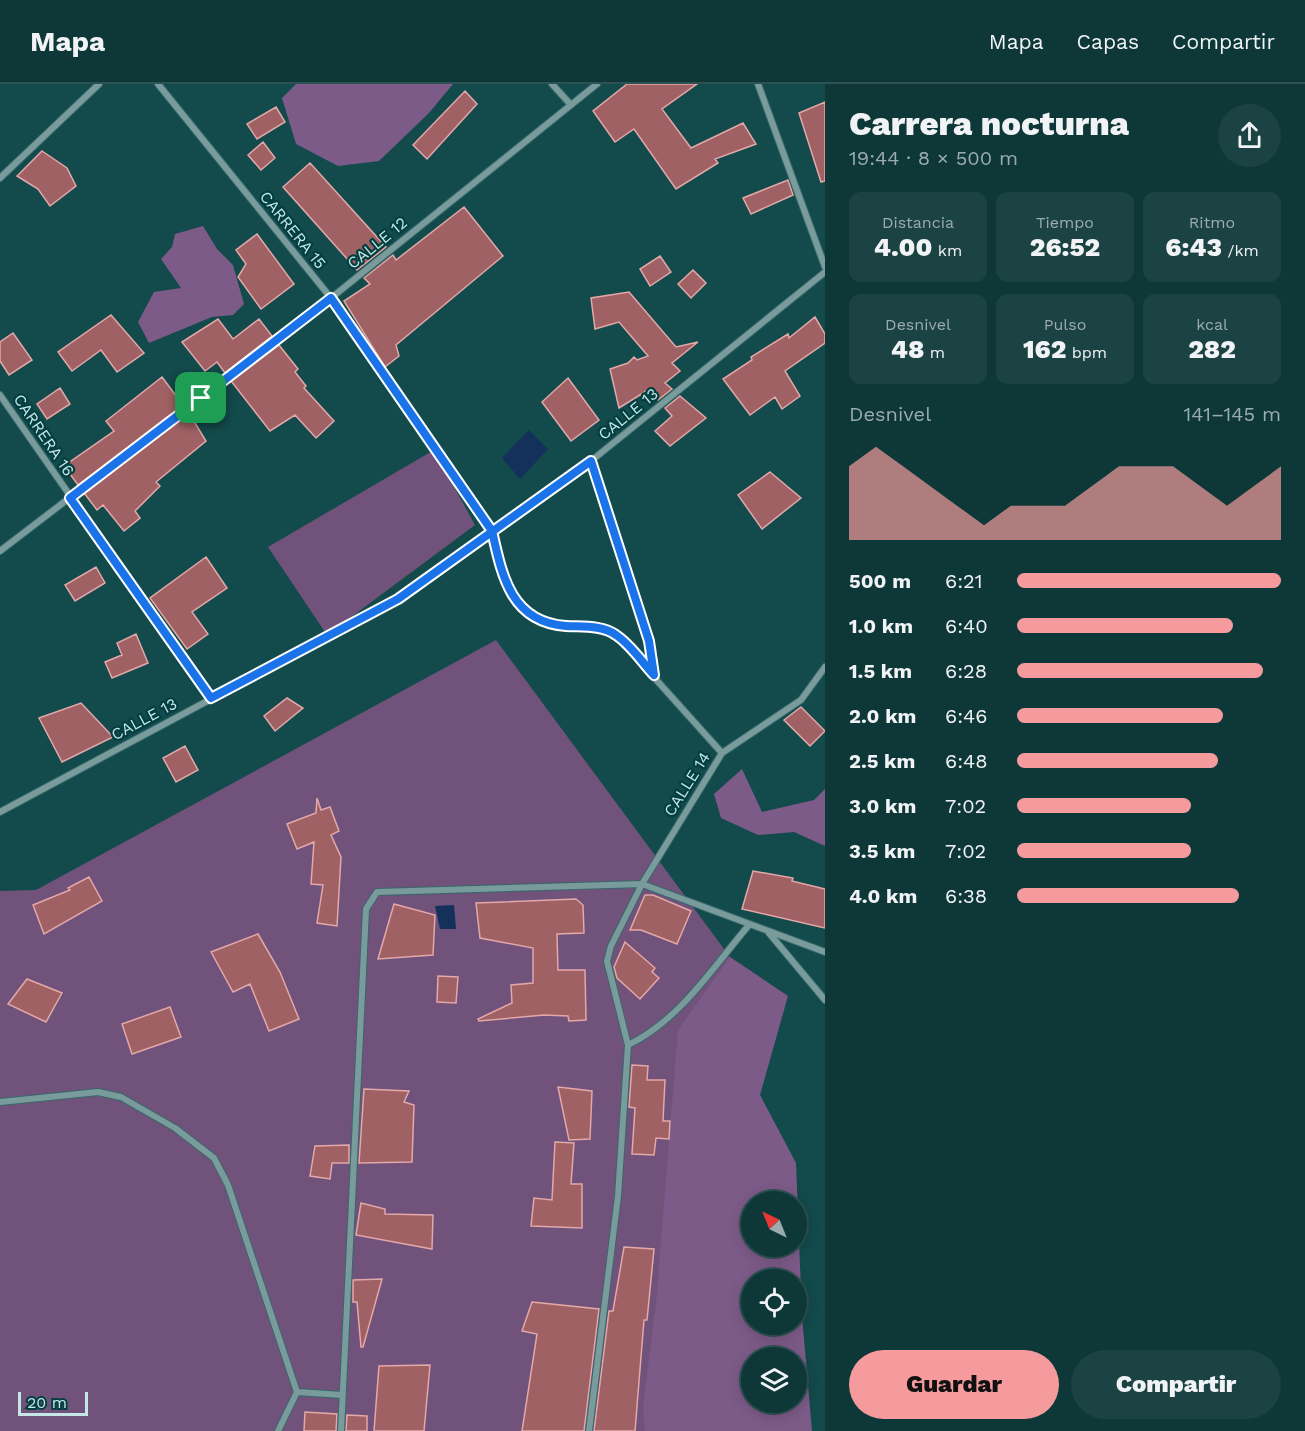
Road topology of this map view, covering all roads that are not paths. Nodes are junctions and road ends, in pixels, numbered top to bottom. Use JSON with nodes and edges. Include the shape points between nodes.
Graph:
{"nodes":[{"id":1,"x":99,"y":84,"type":"edge"},
{"id":2,"x":158,"y":84,"type":"edge"},
{"id":3,"x":552,"y":84,"type":"edge"},
{"id":4,"x":597,"y":84,"type":"edge"},
{"id":5,"x":758,"y":84,"type":"edge"},
{"id":6,"x":571,"y":105,"type":"junction"},
{"id":7,"x":0,"y":178,"type":"edge"},
{"id":8,"x":825,"y":267,"type":"edge"},
{"id":9,"x":825,"y":272,"type":"edge"},
{"id":10,"x":331,"y":298,"type":"junction"},
{"id":11,"x":0,"y":395,"type":"edge"},
{"id":12,"x":591,"y":461,"type":"junction"},
{"id":13,"x":70,"y":498,"type":"junction"},
{"id":14,"x":492,"y":531,"type":"junction"},
{"id":15,"x":0,"y":551,"type":"edge"},
{"id":16,"x":825,"y":668,"type":"edge"},
{"id":17,"x":654,"y":675,"type":"junction"},
{"id":18,"x":211,"y":698,"type":"junction"},
{"id":19,"x":722,"y":753,"type":"junction"},
{"id":20,"x":0,"y":812,"type":"edge"},
{"id":21,"x":642,"y":884,"type":"junction"},
{"id":22,"x":749,"y":925,"type":"junction"},
{"id":23,"x":769,"y":932,"type":"junction"},
{"id":24,"x":825,"y":952,"type":"edge"},
{"id":25,"x":825,"y":1000,"type":"edge"},
{"id":26,"x":628,"y":1045,"type":"junction"},
{"id":27,"x":0,"y":1102,"type":"edge"},
{"id":28,"x":297,"y":1392,"type":"junction"},
{"id":29,"x":342,"y":1395,"type":"junction"},
{"id":30,"x":278,"y":1431,"type":"edge"},
{"id":31,"x":341,"y":1431,"type":"edge"},
{"id":32,"x":589,"y":1431,"type":"edge"}],
"edges":[{"from":1,"to":7,"type":"street"},
{"from":2,"to":10,"type":"street","name":"CARRERA 15"},
{"from":3,"to":6,"type":"street"},
{"from":4,"to":6,"type":"street","name":"CALLE 12"},
{"from":5,"to":8,"type":"street"},
{"from":6,"to":10,"type":"street","name":"CALLE 12"},
{"from":9,"to":12,"type":"street","name":"CALLE 13"},
{"from":10,"to":13,"type":"street","name":"CALLE 12"},
{"from":10,"to":14,"type":"street","name":"CARRERA 15"},
{"from":11,"to":13,"type":"street","name":"CARRERA 16"},
{"from":12,"to":14,"type":"street","name":"CALLE 13"},
{"from":12,"to":17,"type":"street","via":[[649,641]]},
{"from":13,"to":15,"type":"street","name":"CALLE 12"},
{"from":13,"to":18,"type":"street","name":"CARRERA 16"},
{"from":14,"to":17,"type":"street","name":"CARRERA 15","via":[[502,575],[514,597],[534,619],[553,625],[598,628],[616,635]]},
{"from":14,"to":18,"type":"street","name":"CALLE 13","via":[[398,599]]},
{"from":16,"to":19,"type":"street","name":"CALLE 14","via":[[801,700]]},
{"from":17,"to":19,"type":"street","name":"CARRERA 15"},
{"from":18,"to":20,"type":"street","name":"CALLE 13"},
{"from":19,"to":21,"type":"street","name":"CALLE 14"},
{"from":21,"to":22,"type":"street"},
{"from":21,"to":26,"type":"street","name":"CALLE 14","via":[[607,961]]},
{"from":21,"to":29,"type":"street","via":[[377,892],[366,909]]},
{"from":22,"to":23,"type":"street"},
{"from":22,"to":26,"type":"street","via":[[676,1010],[650,1035]]},
{"from":23,"to":24,"type":"street"},
{"from":23,"to":25,"type":"street"},
{"from":26,"to":32,"type":"street","name":"CALLE 14","via":[[618,1196]]},
{"from":27,"to":28,"type":"street","via":[[98,1092],[121,1097],[174,1128],[214,1158],[228,1185]]},
{"from":28,"to":29,"type":"street"},
{"from":28,"to":30,"type":"street"},
{"from":29,"to":31,"type":"street"}]}
